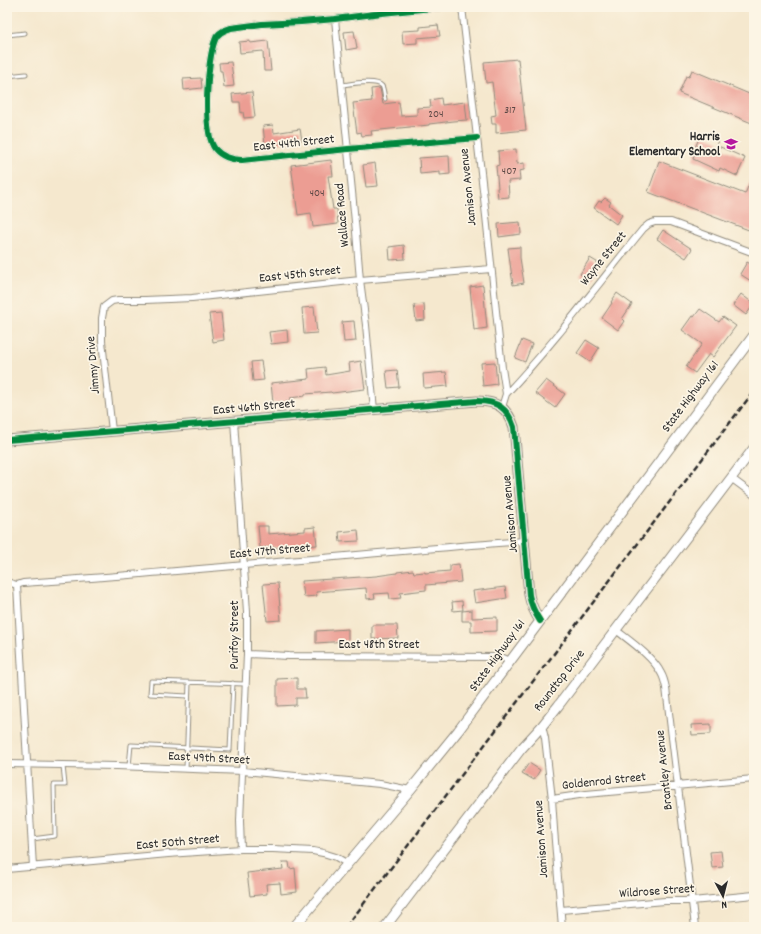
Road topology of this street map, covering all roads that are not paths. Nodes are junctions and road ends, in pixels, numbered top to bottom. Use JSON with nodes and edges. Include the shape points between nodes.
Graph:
{"nodes":[{"id":1,"x":442,"y":7,"type":"edge"},
{"id":2,"x":462,"y":7,"type":"edge"},
{"id":3,"x":334,"y":19,"type":"junction"},
{"id":4,"x":25,"y":32,"type":"dead end"},
{"id":5,"x":7,"y":35,"type":"edge"},
{"id":6,"x":26,"y":74,"type":"dead end"},
{"id":7,"x":7,"y":76,"type":"edge"},
{"id":8,"x":341,"y":85,"type":"junction"},
{"id":9,"x":385,"y":98,"type":"dead end"},
{"id":10,"x":477,"y":138,"type":"junction"},
{"id":11,"x":348,"y":149,"type":"junction"},
{"id":12,"x":754,"y":252,"type":"edge"},
{"id":13,"x":491,"y":269,"type":"junction"},
{"id":14,"x":360,"y":280,"type":"junction"},
{"id":15,"x":112,"y":301,"type":"joint"},
{"id":16,"x":754,"y":335,"type":"edge"},
{"id":17,"x":506,"y":394,"type":"junction"},
{"id":18,"x":502,"y":407,"type":"junction"},
{"id":19,"x":374,"y":410,"type":"junction"},
{"id":20,"x":234,"y":421,"type":"junction"},
{"id":21,"x":112,"y":431,"type":"junction"},
{"id":22,"x":7,"y":440,"type":"edge"},
{"id":23,"x":754,"y":448,"type":"edge"},
{"id":24,"x":731,"y":478,"type":"junction"},
{"id":25,"x":754,"y":495,"type":"edge"},
{"id":26,"x":524,"y":541,"type":"junction"},
{"id":27,"x":244,"y":566,"type":"junction"},
{"id":28,"x":7,"y":582,"type":"edge"},
{"id":29,"x":18,"y":585,"type":"junction"},
{"id":30,"x":540,"y":621,"type":"junction"},
{"id":31,"x":616,"y":630,"type":"junction"},
{"id":32,"x":247,"y":654,"type":"junction"},
{"id":33,"x":510,"y":661,"type":"junction"},
{"id":34,"x":189,"y":683,"type":"junction"},
{"id":35,"x":233,"y":683,"type":"junction"},
{"id":36,"x":245,"y":684,"type":"junction"},
{"id":37,"x":188,"y":696,"type":"junction"},
{"id":38,"x":542,"y":726,"type":"junction"},
{"id":39,"x":187,"y":748,"type":"junction"},
{"id":40,"x":7,"y":764,"type":"edge"},
{"id":41,"x":28,"y":764,"type":"junction"},
{"id":42,"x":63,"y":766,"type":"junction"},
{"id":43,"x":129,"y":766,"type":"junction"},
{"id":44,"x":186,"y":769,"type":"junction"},
{"id":45,"x":243,"y":771,"type":"junction"},
{"id":46,"x":754,"y":779,"type":"edge"},
{"id":47,"x":678,"y":786,"type":"junction"},
{"id":48,"x":410,"y":790,"type":"junction"},
{"id":49,"x":552,"y":799,"type":"junction"},
{"id":50,"x":32,"y":839,"type":"junction"},
{"id":51,"x":241,"y":849,"type":"junction"},
{"id":52,"x":348,"y":864,"type":"junction"},
{"id":53,"x":33,"y":867,"type":"junction"},
{"id":54,"x":7,"y":869,"type":"edge"},
{"id":55,"x":754,"y":895,"type":"edge"},
{"id":56,"x":692,"y":901,"type":"junction"},
{"id":57,"x":561,"y":910,"type":"junction"},
{"id":58,"x":294,"y":927,"type":"edge"},
{"id":59,"x":385,"y":927,"type":"edge"},
{"id":60,"x":562,"y":927,"type":"edge"},
{"id":61,"x":695,"y":927,"type":"edge"}],
"edges":[{"from":1,"to":3,"type":"street","name":"East 44th Street"},
{"from":2,"to":10,"type":"street","name":"Jamison Avenue"},
{"from":3,"to":8,"type":"street","name":"Wallace Road"},
{"from":3,"to":11,"type":"street","name":"East 44th Street","via":[[262,24],[227,29],[220,33],[212,51],[208,80],[208,122],[214,148],[220,154],[234,160]]},
{"from":4,"to":5,"type":"lane"},
{"from":6,"to":7,"type":"lane"},
{"from":8,"to":9,"type":"lane","via":[[378,83],[382,85]]},
{"from":8,"to":11,"type":"street","name":"Wallace Road"},
{"from":10,"to":11,"type":"street","name":"East 44th Street"},
{"from":10,"to":13,"type":"street","name":"Jamison Avenue"},
{"from":11,"to":14,"type":"street","name":"Wallace Road"},
{"from":12,"to":17,"type":"street","name":"Wayne Street","via":[[671,222],[649,224],[524,376]]},
{"from":13,"to":14,"type":"street","name":"East 45th Street"},
{"from":13,"to":17,"type":"street","name":"Jamison Avenue"},
{"from":14,"to":15,"type":"street","name":"East 45th Street","via":[[192,298]]},
{"from":14,"to":19,"type":"street","name":"Wallace Road"},
{"from":15,"to":21,"type":"street","name":"Jimmy Drive","via":[[104,307],[102,318],[102,341]]},
{"from":16,"to":30,"type":"street","name":"State Highway 161"},
{"from":17,"to":18,"type":"street","name":"Jamison Avenue"},
{"from":18,"to":19,"type":"street","name":"East 46th Street","via":[[485,401]]},
{"from":18,"to":26,"type":"street","name":"Jamison Avenue","via":[[512,419],[514,427]]},
{"from":19,"to":20,"type":"street","name":"East 46th Street"},
{"from":20,"to":21,"type":"street","name":"East 46th Street"},
{"from":20,"to":27,"type":"street","name":"Purifoy Street"},
{"from":21,"to":22,"type":"street","name":"East 46th Street"},
{"from":23,"to":24,"type":"street","name":"Roundtop Drive"},
{"from":24,"to":25,"type":"street"},
{"from":24,"to":31,"type":"street","name":"Roundtop Drive"},
{"from":26,"to":27,"type":"street","name":"East 47th Street","via":[[376,552]]},
{"from":26,"to":30,"type":"street","name":"Jamison Avenue","via":[[529,595]]},
{"from":27,"to":29,"type":"street","name":"East 47th Street"},
{"from":27,"to":32,"type":"street","name":"Purifoy Street"},
{"from":28,"to":29,"type":"street"},
{"from":29,"to":41,"type":"street"},
{"from":30,"to":33,"type":"street","name":"State Highway 161"},
{"from":31,"to":38,"type":"street","name":"Roundtop Drive"},
{"from":31,"to":47,"type":"street","name":"Brantley Avenue","via":[[649,658],[661,674],[666,688]]},
{"from":32,"to":33,"type":"street","name":"East 48th Street","via":[[501,657]]},
{"from":32,"to":36,"type":"street","name":"Purifoy Street"},
{"from":33,"to":48,"type":"street","name":"State Highway 161"},
{"from":34,"to":35,"type":"lane"},
{"from":34,"to":37,"type":"lane"},
{"from":34,"to":37,"type":"lane","via":[[151,681],[150,694]]},
{"from":35,"to":36,"type":"lane"},
{"from":35,"to":39,"type":"lane","via":[[230,750]]},
{"from":36,"to":45,"type":"street","name":"Purifoy Street"},
{"from":37,"to":39,"type":"lane"},
{"from":38,"to":49,"type":"street","name":"Jamison Avenue"},
{"from":38,"to":59,"type":"street","name":"Roundtop Drive","via":[[521,749]]},
{"from":39,"to":43,"type":"lane","via":[[131,745]]},
{"from":39,"to":44,"type":"lane"},
{"from":40,"to":41,"type":"street","name":"East 49th Street"},
{"from":41,"to":42,"type":"street","name":"East 49th Street"},
{"from":41,"to":50,"type":"street"},
{"from":42,"to":43,"type":"street","name":"East 49th Street"},
{"from":42,"to":50,"type":"lane","via":[[65,785],[54,785],[55,836]]},
{"from":43,"to":44,"type":"street","name":"East 49th Street"},
{"from":44,"to":45,"type":"street","name":"East 49th Street"},
{"from":45,"to":48,"type":"street","name":"East 49th Street","via":[[380,784]]},
{"from":45,"to":51,"type":"street","name":"Purifoy Street"},
{"from":46,"to":47,"type":"street","name":"Goldenrod Street"},
{"from":47,"to":49,"type":"street","name":"Goldenrod Street"},
{"from":47,"to":56,"type":"street","name":"Brantley Avenue"},
{"from":48,"to":52,"type":"street","name":"State Highway 161"},
{"from":49,"to":57,"type":"street","name":"Jamison Avenue"},
{"from":50,"to":53,"type":"street"},
{"from":51,"to":52,"type":"street","name":"East 50th Street","via":[[323,853]]},
{"from":51,"to":53,"type":"street","name":"East 50th Street"},
{"from":52,"to":58,"type":"street","name":"State Highway 161"},
{"from":53,"to":54,"type":"street","name":"East 50th Street"},
{"from":55,"to":56,"type":"street","name":"Wildrose Street"},
{"from":56,"to":57,"type":"street","name":"Wildrose Street"},
{"from":56,"to":61,"type":"street","name":"Brantley Avenue"},
{"from":57,"to":60,"type":"street","name":"Jamison Avenue"}]}
